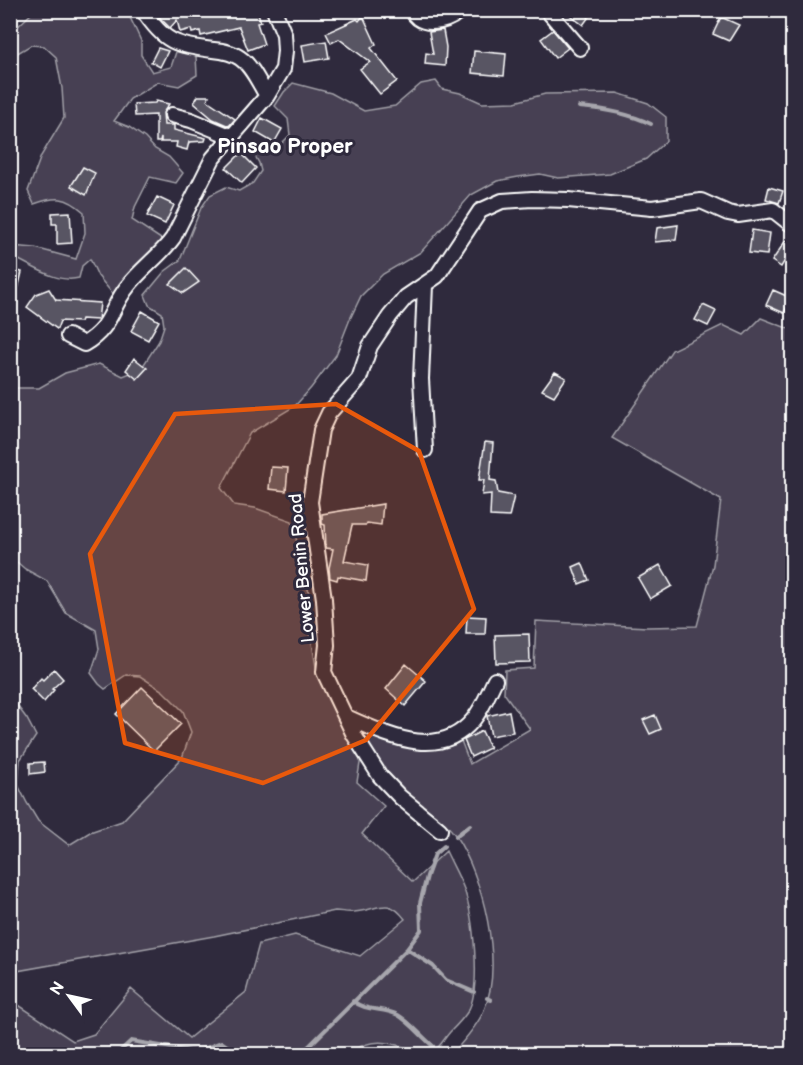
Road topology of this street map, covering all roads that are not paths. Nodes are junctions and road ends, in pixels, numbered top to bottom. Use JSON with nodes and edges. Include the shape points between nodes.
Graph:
{"nodes":[{"id":1,"x":143,"y":10,"type":"edge"},
{"id":2,"x":274,"y":10,"type":"edge"},
{"id":3,"x":411,"y":10,"type":"edge"},
{"id":4,"x":459,"y":10,"type":"edge"},
{"id":5,"x":547,"y":10,"type":"edge"},
{"id":6,"x":580,"y":48,"type":"dead end"},
{"id":7,"x":267,"y":96,"type":"junction"},
{"id":8,"x":172,"y":115,"type":"dead end"},
{"id":9,"x":230,"y":136,"type":"junction"},
{"id":10,"x":792,"y":225,"type":"edge"},
{"id":11,"x":425,"y":285,"type":"junction"},
{"id":12,"x":68,"y":336,"type":"dead end"},
{"id":13,"x":425,"y":450,"type":"dead end"},
{"id":14,"x":495,"y":680,"type":"dead end"},
{"id":15,"x":346,"y":717,"type":"junction"},
{"id":16,"x":440,"y":830,"type":"dead end"}],
"edges":[{"from":1,"to":7,"type":"street","via":[[159,31],[179,45],[239,57]]},
{"from":2,"to":7,"type":"street","via":[[284,34],[285,51],[283,69]]},
{"from":3,"to":4,"type":"street","via":[[424,21],[448,19]]},
{"from":5,"to":6,"type":"street"},
{"from":7,"to":9,"type":"street"},
{"from":8,"to":9,"type":"street"},
{"from":9,"to":12,"type":"street","via":[[213,158],[173,238],[126,288],[106,325],[84,344]]},
{"from":10,"to":11,"type":"street","name":"Lower Benin Road","via":[[773,210],[738,215],[701,201],[652,208],[568,200],[502,201],[480,211],[437,276]]},
{"from":11,"to":13,"type":"street","via":[[421,379]]},
{"from":11,"to":15,"type":"street","name":"Lower Benin Road","via":[[406,297],[390,316],[370,346],[359,379],[329,413],[321,430],[310,502],[324,599],[324,672]]},
{"from":14,"to":15,"type":"street","via":[[472,720],[461,732],[440,741],[394,738]]},
{"from":15,"to":16,"type":"street","name":"Lower Benin Road","via":[[380,776]]}]}
